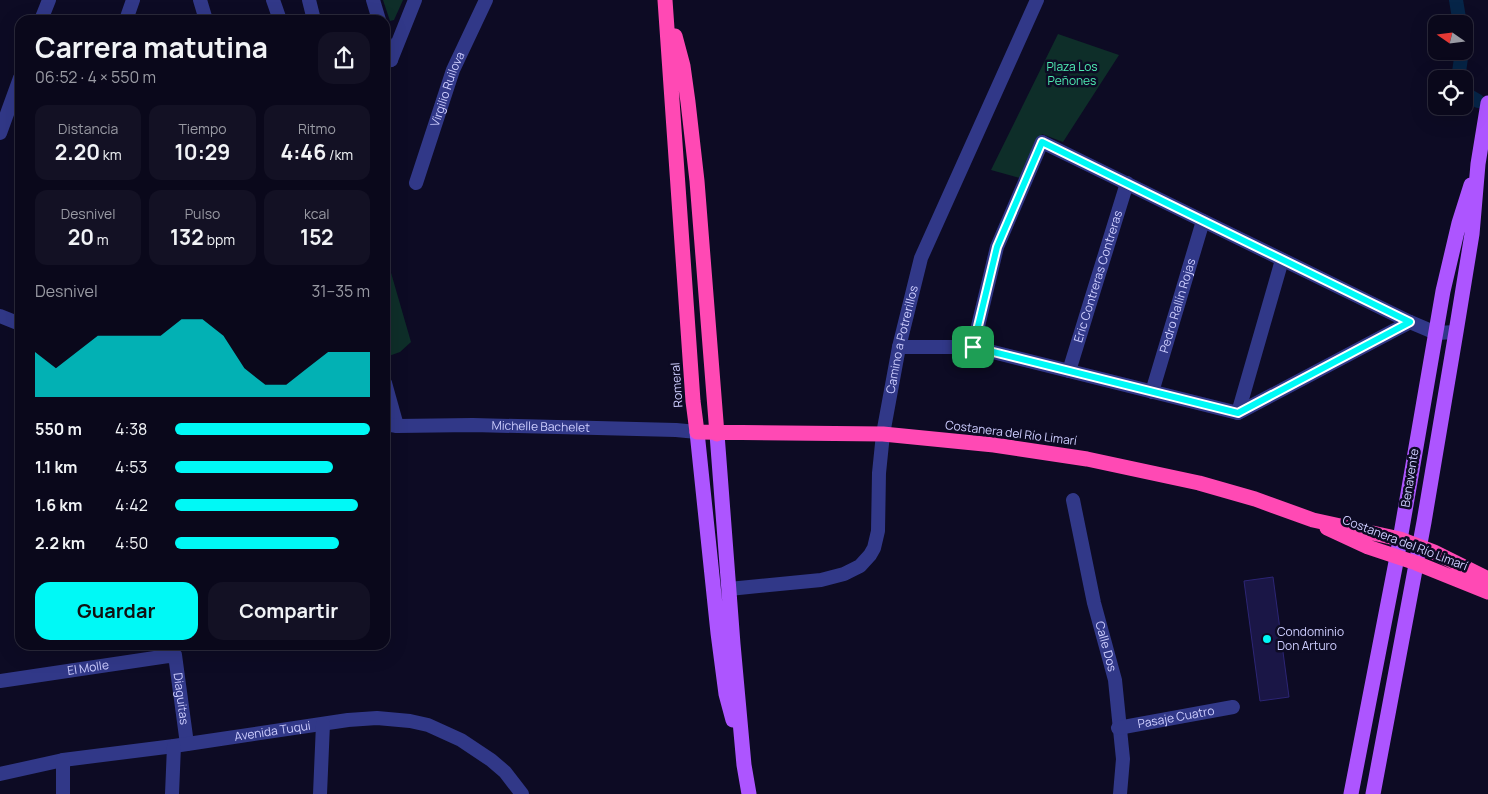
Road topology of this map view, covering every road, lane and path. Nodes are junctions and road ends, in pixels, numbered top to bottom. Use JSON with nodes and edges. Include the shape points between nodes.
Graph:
{"nodes":[{"id":1,"x":48,"y":0,"type":"edge"},
{"id":2,"x":133,"y":0,"type":"edge"},
{"id":3,"x":200,"y":0,"type":"edge"},
{"id":4,"x":273,"y":0,"type":"edge"},
{"id":5,"x":309,"y":0,"type":"edge"},
{"id":6,"x":373,"y":0,"type":"edge"},
{"id":7,"x":415,"y":0,"type":"edge"},
{"id":8,"x":486,"y":0,"type":"edge"},
{"id":9,"x":666,"y":0,"type":"edge"},
{"id":10,"x":1037,"y":0,"type":"edge"},
{"id":11,"x":43,"y":15,"type":"edge"},
{"id":12,"x":128,"y":15,"type":"edge"},
{"id":13,"x":204,"y":15,"type":"edge"},
{"id":14,"x":278,"y":15,"type":"edge"},
{"id":15,"x":313,"y":15,"type":"edge"},
{"id":16,"x":378,"y":15,"type":"edge"},
{"id":17,"x":390,"y":56,"type":"edge"},
{"id":18,"x":15,"y":92,"type":"edge"},
{"id":19,"x":1488,"y":103,"type":"edge"},
{"id":20,"x":0,"y":133,"type":"edge"},
{"id":21,"x":1478,"y":164,"type":"junction"},
{"id":22,"x":416,"y":183,"type":"dead end"},
{"id":23,"x":1127,"y":183,"type":"junction"},
{"id":24,"x":1203,"y":221,"type":"junction"},
{"id":25,"x":1282,"y":260,"type":"junction"},
{"id":26,"x":0,"y":316,"type":"edge"},
{"id":27,"x":15,"y":322,"type":"edge"},
{"id":28,"x":1410,"y":322,"type":"junction"},
{"id":29,"x":1456,"y":332,"type":"junction"},
{"id":30,"x":1436,"y":333,"type":"junction"},
{"id":31,"x":899,"y":347,"type":"junction"},
{"id":32,"x":973,"y":347,"type":"junction"},
{"id":33,"x":1069,"y":371,"type":"junction"},
{"id":34,"x":1152,"y":392,"type":"junction"},
{"id":35,"x":1238,"y":413,"type":"junction"},
{"id":36,"x":391,"y":425,"type":"edge"},
{"id":37,"x":697,"y":432,"type":"junction"},
{"id":38,"x":717,"y":434,"type":"junction"},
{"id":39,"x":883,"y":434,"type":"junction"},
{"id":40,"x":1073,"y":500,"type":"dead end"},
{"id":41,"x":1313,"y":520,"type":"junction"},
{"id":42,"x":1400,"y":539,"type":"junction"},
{"id":43,"x":1420,"y":546,"type":"junction"},
{"id":44,"x":1397,"y":557,"type":"junction"},
{"id":45,"x":1416,"y":563,"type":"junction"},
{"id":46,"x":1488,"y":579,"type":"edge"},
{"id":47,"x":729,"y":589,"type":"junction"},
{"id":48,"x":1488,"y":592,"type":"edge"},
{"id":49,"x":175,"y":655,"type":"joint"},
{"id":50,"x":0,"y":681,"type":"edge"},
{"id":51,"x":1233,"y":707,"type":"dead end"},
{"id":52,"x":323,"y":724,"type":"junction"},
{"id":53,"x":1118,"y":728,"type":"junction"},
{"id":54,"x":180,"y":745,"type":"junction"},
{"id":55,"x":63,"y":760,"type":"junction"},
{"id":56,"x":744,"y":765,"type":"junction"},
{"id":57,"x":0,"y":774,"type":"edge"},
{"id":58,"x":518,"y":791,"type":"edge"},
{"id":59,"x":63,"y":794,"type":"edge"},
{"id":60,"x":172,"y":794,"type":"edge"},
{"id":61,"x":320,"y":794,"type":"edge"},
{"id":62,"x":749,"y":794,"type":"edge"},
{"id":63,"x":1120,"y":794,"type":"edge"},
{"id":64,"x":1351,"y":794,"type":"edge"},
{"id":65,"x":1373,"y":794,"type":"edge"}],
"edges":[{"from":1,"to":11,"type":"street"},
{"from":2,"to":12,"type":"street"},
{"from":3,"to":13,"type":"street"},
{"from":4,"to":14,"type":"street"},
{"from":5,"to":15,"type":"street"},
{"from":6,"to":16,"type":"street"},
{"from":7,"to":17,"type":"street"},
{"from":8,"to":22,"type":"street","name":"Virgilio Ruilova","via":[[453,70]]},
{"from":9,"to":37,"type":"highway","name":"Romeral"},
{"from":9,"to":38,"type":"highway","name":"Romeral","via":[[683,66],[688,102]]},
{"from":10,"to":31,"type":"street","name":"Camino a Potrerillos","via":[[921,258]]},
{"from":18,"to":20,"type":"street"},
{"from":19,"to":21,"type":"main road","name":"Benavente"},
{"from":21,"to":29,"type":"main road","name":"Benavente","via":[[1472,234]]},
{"from":21,"to":30,"type":"main road","name":"Benavente","via":[[1452,252]]},
{"from":23,"to":24,"type":"street"},
{"from":23,"to":32,"type":"street","via":[[1042,142],[997,247]]},
{"from":23,"to":33,"type":"street","name":"Eric Contreras Contreras"},
{"from":24,"to":25,"type":"street"},
{"from":24,"to":34,"type":"street","name":"Pedro Rallín Rojas"},
{"from":25,"to":28,"type":"street"},
{"from":25,"to":35,"type":"street"},
{"from":26,"to":27,"type":"street"},
{"from":28,"to":30,"type":"street"},
{"from":28,"to":35,"type":"street"},
{"from":29,"to":30,"type":"street"},
{"from":29,"to":43,"type":"main road","name":"Benavente"},
{"from":30,"to":42,"type":"main road","name":"Benavente"},
{"from":31,"to":32,"type":"street"},
{"from":31,"to":39,"type":"street","name":"Camino a Potrerillos"},
{"from":32,"to":33,"type":"street"},
{"from":33,"to":34,"type":"street"},
{"from":34,"to":35,"type":"street"},
{"from":36,"to":37,"type":"street","name":"Michelle Bachelet"},
{"from":37,"to":38,"type":"highway","name":"Costanera del Río Limarí"},
{"from":37,"to":56,"type":"main road","name":"Romeral","via":[[726,694]]},
{"from":38,"to":39,"type":"highway","name":"Costanera del Río Limarí"},
{"from":38,"to":47,"type":"main road","name":"Romeral"},
{"from":39,"to":41,"type":"highway","name":"Costanera del Río Limarí","via":[[994,445],[1087,459],[1199,483]]},
{"from":39,"to":47,"type":"street","name":"Camino a Potrerillos","via":[[878,530],[874,548],[866,561],[853,571],[821,580]]},
{"from":40,"to":53,"type":"street","name":"Calle Dos","via":[[1094,602],[1115,680]]},
{"from":41,"to":42,"type":"highway","name":"Costanera del Río Limarí"},
{"from":41,"to":44,"type":"highway","name":"Costanera del Río Limarí","via":[[1359,543]]},
{"from":42,"to":43,"type":"highway","name":"Costanera del Río Limarí"},
{"from":42,"to":44,"type":"main road","name":"Benavente"},
{"from":43,"to":45,"type":"main road","name":"Benavente"},
{"from":43,"to":46,"type":"highway","name":"Costanera del Río Limarí"},
{"from":44,"to":45,"type":"highway","name":"Costanera del Río Limarí"},
{"from":44,"to":64,"type":"main road","name":"Benavente"},
{"from":45,"to":48,"type":"highway","name":"Costanera del Río Limarí"},
{"from":45,"to":65,"type":"main road","name":"Benavente"},
{"from":47,"to":56,"type":"main road","name":"Romeral"},
{"from":49,"to":50,"type":"street","name":"El Molle"},
{"from":49,"to":54,"type":"street","name":"Diaguitas"},
{"from":51,"to":53,"type":"street","name":"Pasaje Cuatro"},
{"from":52,"to":54,"type":"street","name":"Avenida Tuqui"},
{"from":52,"to":58,"type":"street","name":"Avenida Tuqui","via":[[377,718],[428,726],[477,749],[505,772]]},
{"from":52,"to":61,"type":"street"},
{"from":53,"to":63,"type":"street","name":"Calle Dos","via":[[1123,758]]},
{"from":54,"to":55,"type":"street","name":"Avenida Tuqui"},
{"from":54,"to":60,"type":"street","name":"Diaguitas"},
{"from":55,"to":57,"type":"street","name":"Avenida Tuqui"},
{"from":55,"to":59,"type":"street"},
{"from":56,"to":62,"type":"main road","name":"Romeral"}]}
